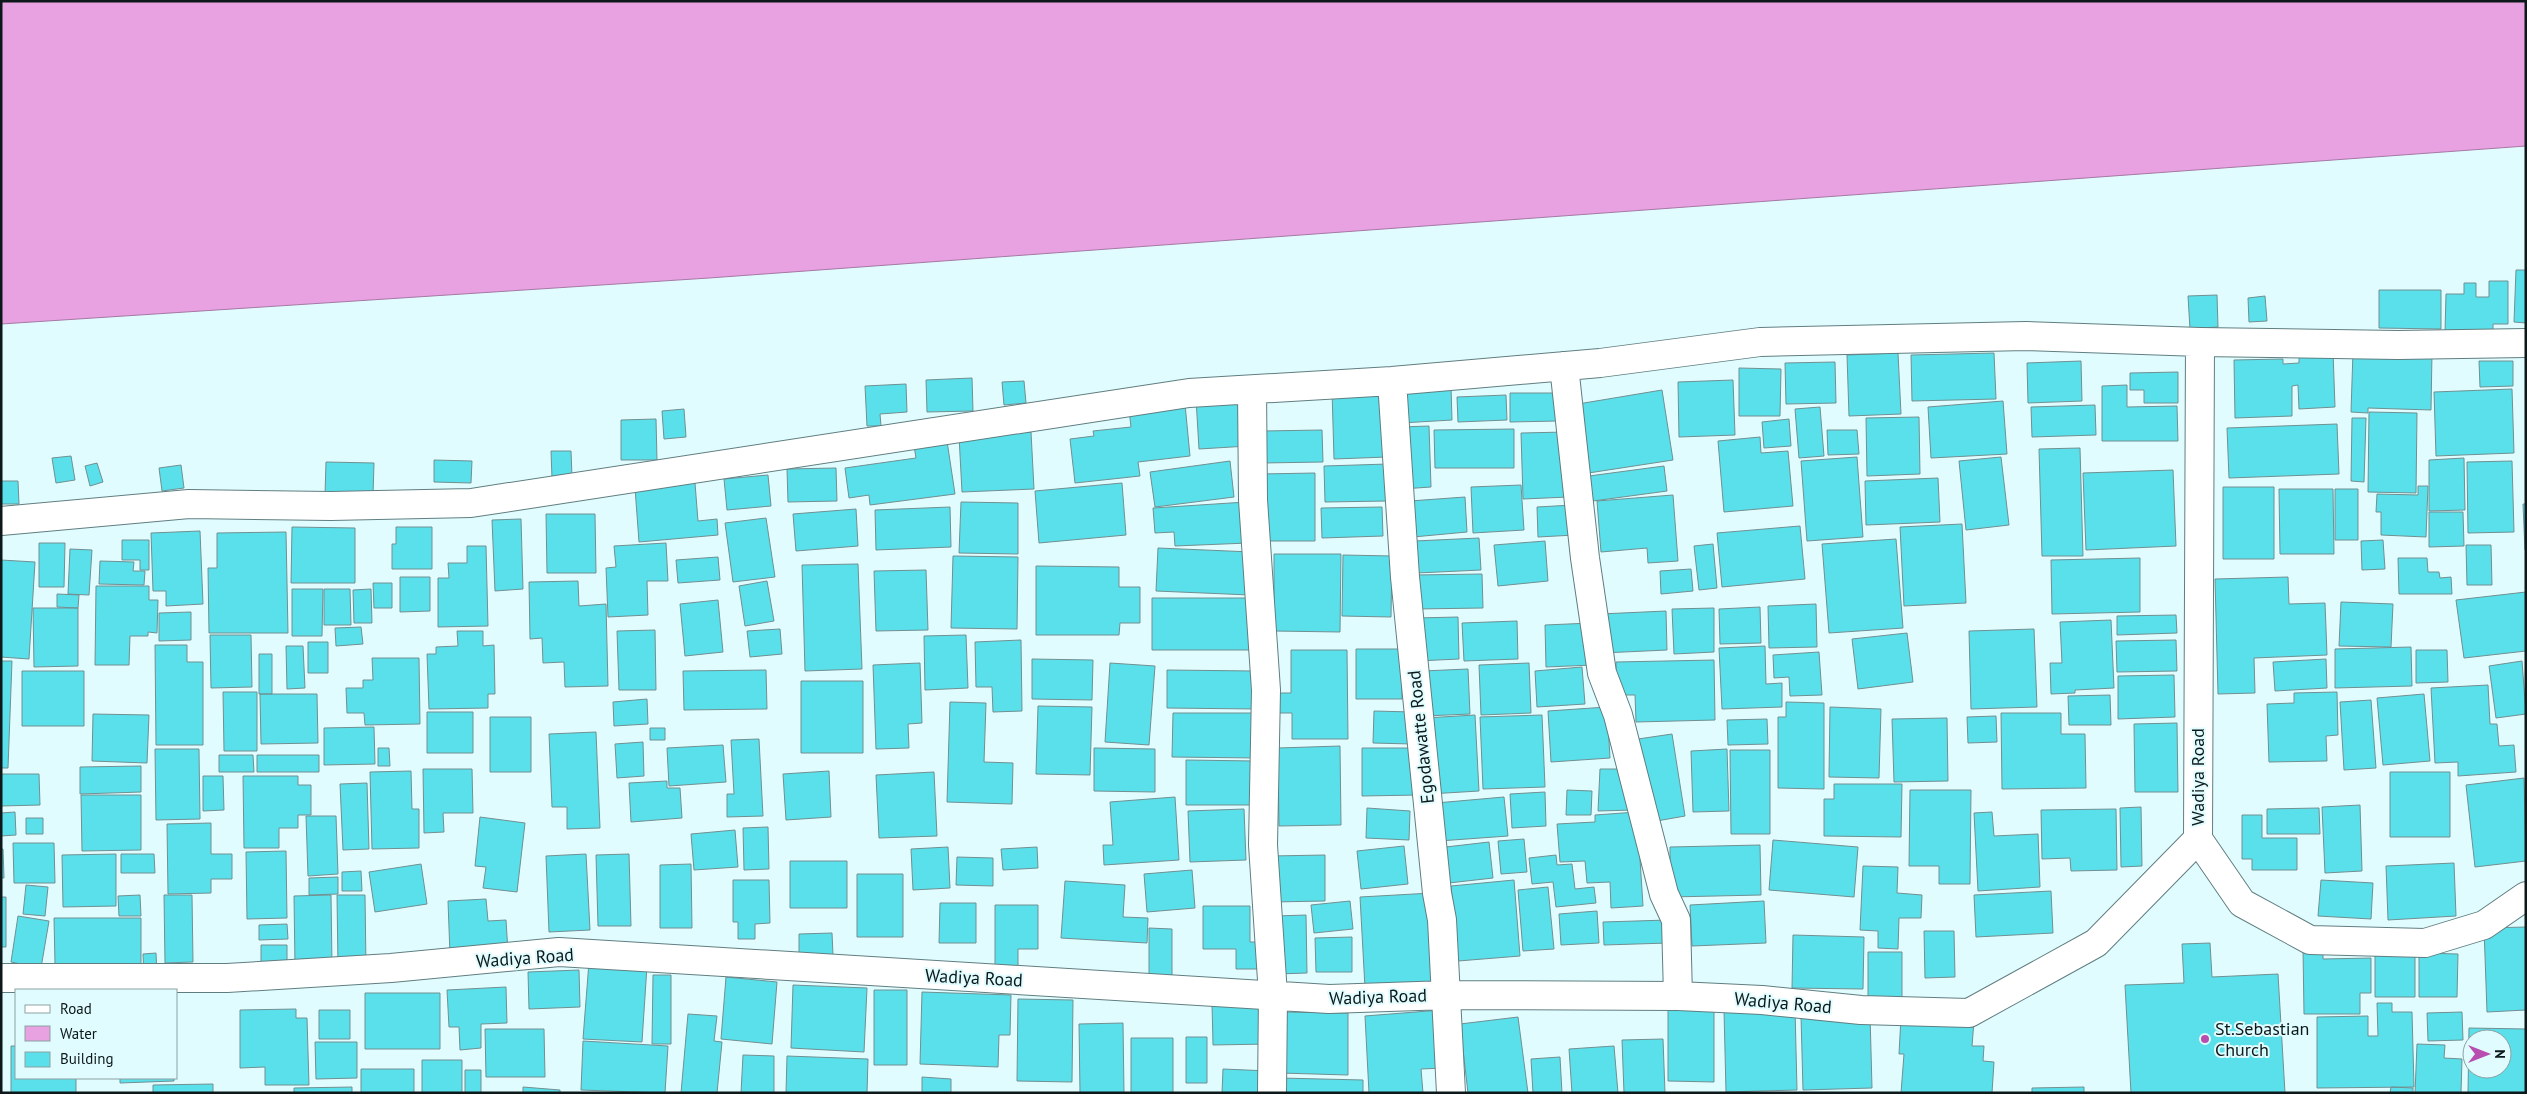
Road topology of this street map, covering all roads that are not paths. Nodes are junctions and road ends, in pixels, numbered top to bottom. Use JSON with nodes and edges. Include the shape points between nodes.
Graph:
{"nodes":[{"id":1,"x":2200,"y":342,"type":"junction"},
{"id":2,"x":2526,"y":344,"type":"edge"},
{"id":3,"x":1564,"y":366,"type":"junction"},
{"id":4,"x":1392,"y":381,"type":"junction"},
{"id":5,"x":1252,"y":390,"type":"junction"},
{"id":6,"x":1,"y":521,"type":"edge"},
{"id":7,"x":2198,"y":840,"type":"junction"},
{"id":8,"x":2526,"y":896,"type":"edge"},
{"id":9,"x":1,"y":978,"type":"edge"},
{"id":10,"x":1273,"y":994,"type":"junction"},
{"id":11,"x":1448,"y":994,"type":"junction"},
{"id":12,"x":1678,"y":996,"type":"junction"},
{"id":13,"x":1272,"y":1093,"type":"edge"},
{"id":14,"x":1451,"y":1093,"type":"edge"}],
"edges":[{"from":1,"to":2,"type":"street"},
{"from":1,"to":3,"type":"street","via":[[2026,336],[1760,342]]},
{"from":1,"to":7,"type":"street","name":"Wadiya Road"},
{"from":3,"to":4,"type":"street"},
{"from":3,"to":12,"type":"street","via":[[1585,558],[1602,673],[1618,715],[1664,894],[1676,920]]},
{"from":4,"to":5,"type":"street"},
{"from":4,"to":11,"type":"street","name":"Egodawatte Road","via":[[1405,577]]},
{"from":5,"to":6,"type":"street","via":[[1189,393],[471,503],[331,506],[189,504]]},
{"from":5,"to":10,"type":"street","via":[[1254,500],[1266,690],[1263,845]]},
{"from":7,"to":8,"type":"street","via":[[2242,902],[2310,940],[2426,943],[2484,925]]},
{"from":7,"to":12,"type":"street","name":"Wadiya Road","via":[[2096,943],[1968,1013],[1861,1010]]},
{"from":9,"to":10,"type":"street","name":"Wadiya Road","via":[[227,978],[391,968],[559,952]]},
{"from":10,"to":11,"type":"street","name":"Wadiya Road","via":[[1329,999]]},
{"from":10,"to":13,"type":"street"},
{"from":11,"to":12,"type":"street","name":"Wadiya Road"},
{"from":11,"to":14,"type":"street","name":"Egodawatte Road"}]}
